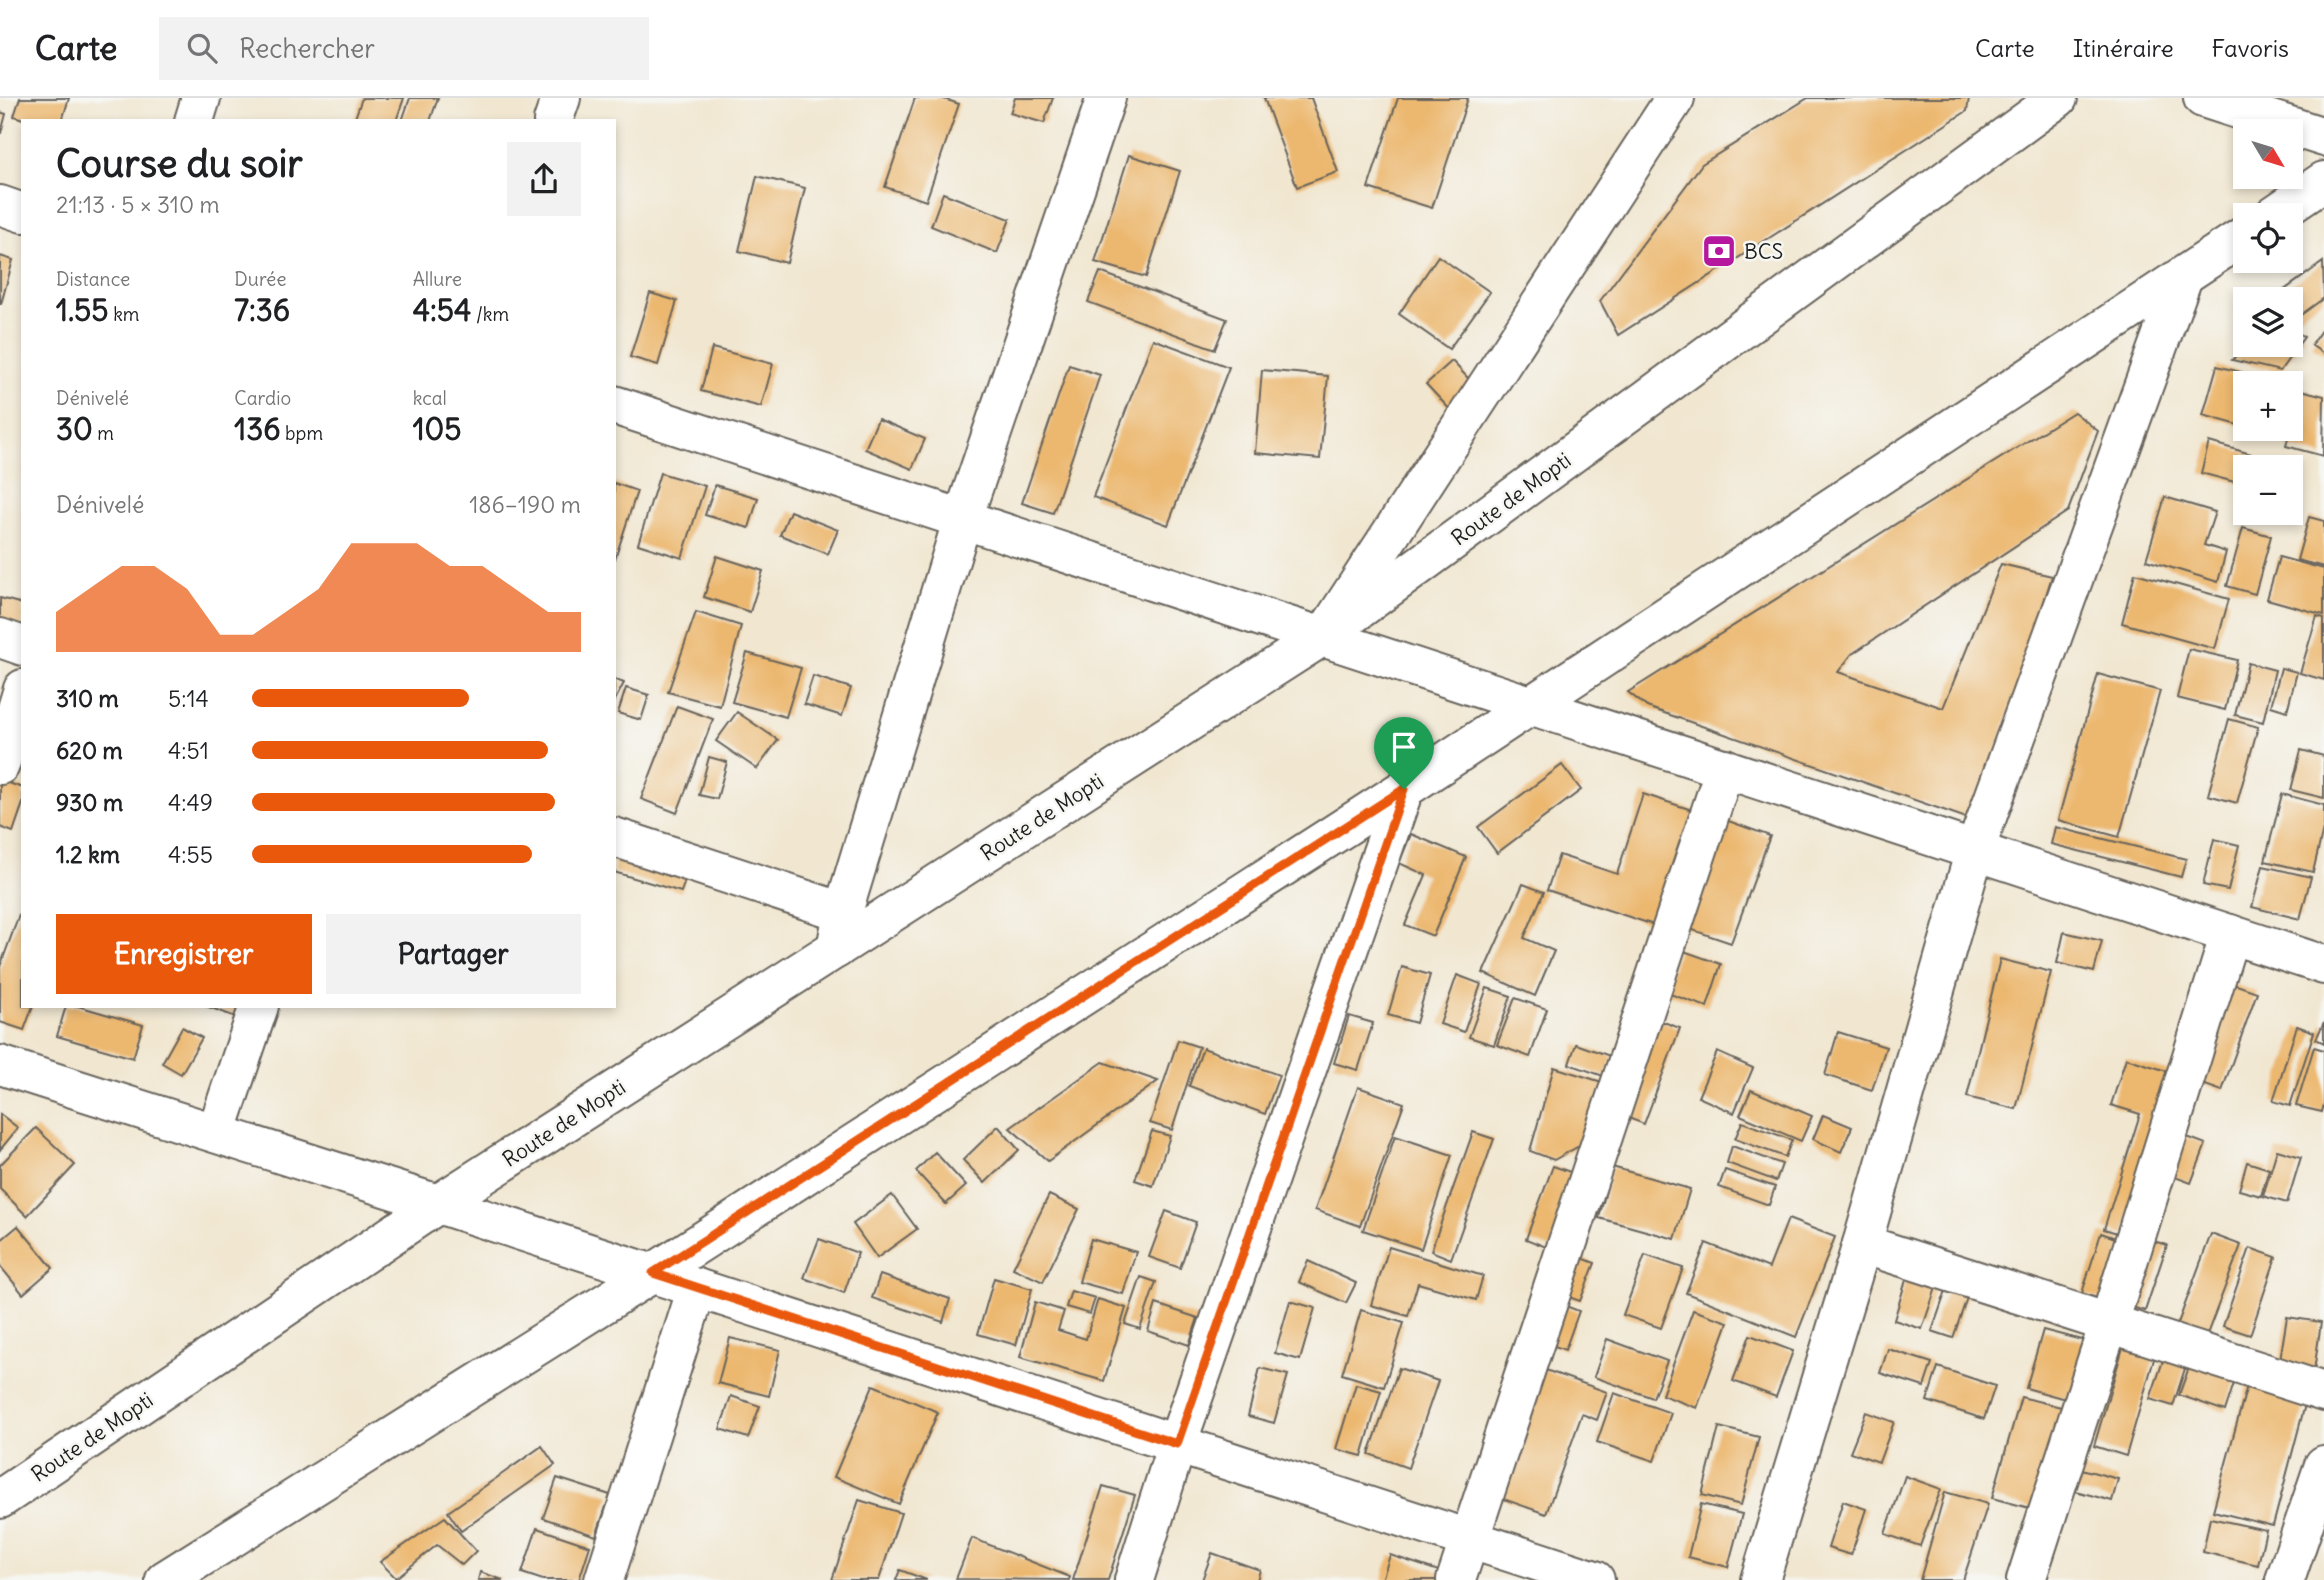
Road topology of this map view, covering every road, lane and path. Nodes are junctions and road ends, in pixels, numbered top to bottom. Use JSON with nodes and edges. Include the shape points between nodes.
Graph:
{"nodes":[{"id":1,"x":201,"y":98,"type":"edge"},
{"id":2,"x":561,"y":98,"type":"edge"},
{"id":3,"x":1107,"y":98,"type":"edge"},
{"id":4,"x":1675,"y":98,"type":"edge"},
{"id":5,"x":2058,"y":98,"type":"edge"},
{"id":6,"x":2203,"y":98,"type":"edge"},
{"id":7,"x":195,"y":119,"type":"edge"},
{"id":8,"x":554,"y":119,"type":"edge"},
{"id":9,"x":2324,"y":137,"type":"edge"},
{"id":10,"x":2324,"y":181,"type":"edge"},
{"id":11,"x":2292,"y":203,"type":"edge"},
{"id":12,"x":0,"y":205,"type":"edge"},
{"id":13,"x":21,"y":212,"type":"edge"},
{"id":14,"x":2233,"y":243,"type":"edge"},
{"id":15,"x":2183,"y":277,"type":"junction"},
{"id":16,"x":616,"y":406,"type":"edge"},
{"id":17,"x":963,"y":519,"type":"junction"},
{"id":18,"x":1324,"y":636,"type":"junction"},
{"id":19,"x":0,"y":638,"type":"edge"},
{"id":20,"x":21,"y":645,"type":"edge"},
{"id":21,"x":21,"y":696,"type":"edge"},
{"id":22,"x":1532,"y":705,"type":"junction"},
{"id":23,"x":0,"y":765,"type":"edge"},
{"id":24,"x":1725,"y":768,"type":"junction"},
{"id":25,"x":1404,"y":789,"type":"junction"},
{"id":26,"x":616,"y":838,"type":"edge"},
{"id":27,"x":1975,"y":850,"type":"junction"},
{"id":28,"x":843,"y":912,"type":"junction"},
{"id":29,"x":2230,"y":934,"type":"junction"},
{"id":30,"x":836,"y":949,"type":"junction"},
{"id":31,"x":2324,"y":965,"type":"edge"},
{"id":32,"x":258,"y":1008,"type":"edge"},
{"id":33,"x":0,"y":1065,"type":"edge"},
{"id":34,"x":216,"y":1133,"type":"junction"},
{"id":35,"x":438,"y":1204,"type":"junction"},
{"id":36,"x":1862,"y":1244,"type":"junction"},
{"id":37,"x":653,"y":1273,"type":"junction"},
{"id":38,"x":697,"y":1288,"type":"junction"},
{"id":39,"x":2109,"y":1322,"type":"junction"},
{"id":40,"x":2324,"y":1392,"type":"edge"},
{"id":41,"x":1177,"y":1444,"type":"junction"},
{"id":42,"x":2324,"y":1465,"type":"edge"},
{"id":43,"x":0,"y":1499,"type":"edge"},
{"id":44,"x":1469,"y":1539,"type":"junction"},
{"id":45,"x":165,"y":1580,"type":"edge"},
{"id":46,"x":604,"y":1580,"type":"edge"},
{"id":47,"x":1134,"y":1580,"type":"edge"},
{"id":48,"x":1456,"y":1580,"type":"edge"},
{"id":49,"x":1595,"y":1580,"type":"edge"},
{"id":50,"x":1760,"y":1580,"type":"edge"},
{"id":51,"x":2026,"y":1580,"type":"edge"},
{"id":52,"x":2285,"y":1580,"type":"edge"}],
"edges":[{"from":1,"to":7,"type":"main road"},
{"from":2,"to":8,"type":"main road"},
{"from":3,"to":17,"type":"main road"},
{"from":4,"to":18,"type":"main road"},
{"from":5,"to":18,"type":"main road","name":"Route de Mopti"},
{"from":6,"to":9,"type":"main road"},
{"from":10,"to":11,"type":"main road"},
{"from":12,"to":13,"type":"main road"},
{"from":14,"to":15,"type":"main road"},
{"from":15,"to":22,"type":"main road"},
{"from":15,"to":27,"type":"main road"},
{"from":16,"to":17,"type":"main road"},
{"from":17,"to":18,"type":"main road"},
{"from":17,"to":28,"type":"main road"},
{"from":18,"to":22,"type":"main road"},
{"from":18,"to":30,"type":"main road","name":"Route de Mopti"},
{"from":19,"to":20,"type":"main road"},
{"from":21,"to":23,"type":"main road"},
{"from":22,"to":24,"type":"main road"},
{"from":22,"to":25,"type":"main road"},
{"from":24,"to":27,"type":"main road"},
{"from":24,"to":44,"type":"main road"},
{"from":25,"to":37,"type":"main road"},
{"from":25,"to":41,"type":"main road"},
{"from":26,"to":28,"type":"main road"},
{"from":27,"to":29,"type":"main road"},
{"from":27,"to":36,"type":"main road"},
{"from":28,"to":30,"type":"main road"},
{"from":29,"to":31,"type":"main road"},
{"from":29,"to":39,"type":"main road"},
{"from":30,"to":35,"type":"main road","name":"Route de Mopti"},
{"from":32,"to":34,"type":"main road"},
{"from":33,"to":34,"type":"main road"},
{"from":34,"to":35,"type":"main road"},
{"from":35,"to":37,"type":"main road"},
{"from":35,"to":43,"type":"main road","name":"Route de Mopti"},
{"from":36,"to":39,"type":"main road"},
{"from":36,"to":50,"type":"main road"},
{"from":37,"to":38,"type":"main road"},
{"from":37,"to":45,"type":"main road"},
{"from":38,"to":41,"type":"main road"},
{"from":38,"to":46,"type":"main road"},
{"from":39,"to":40,"type":"main road"},
{"from":39,"to":51,"type":"main road"},
{"from":41,"to":44,"type":"main road"},
{"from":41,"to":47,"type":"main road"},
{"from":42,"to":52,"type":"main road"},
{"from":44,"to":48,"type":"main road"},
{"from":44,"to":49,"type":"main road"}]}
